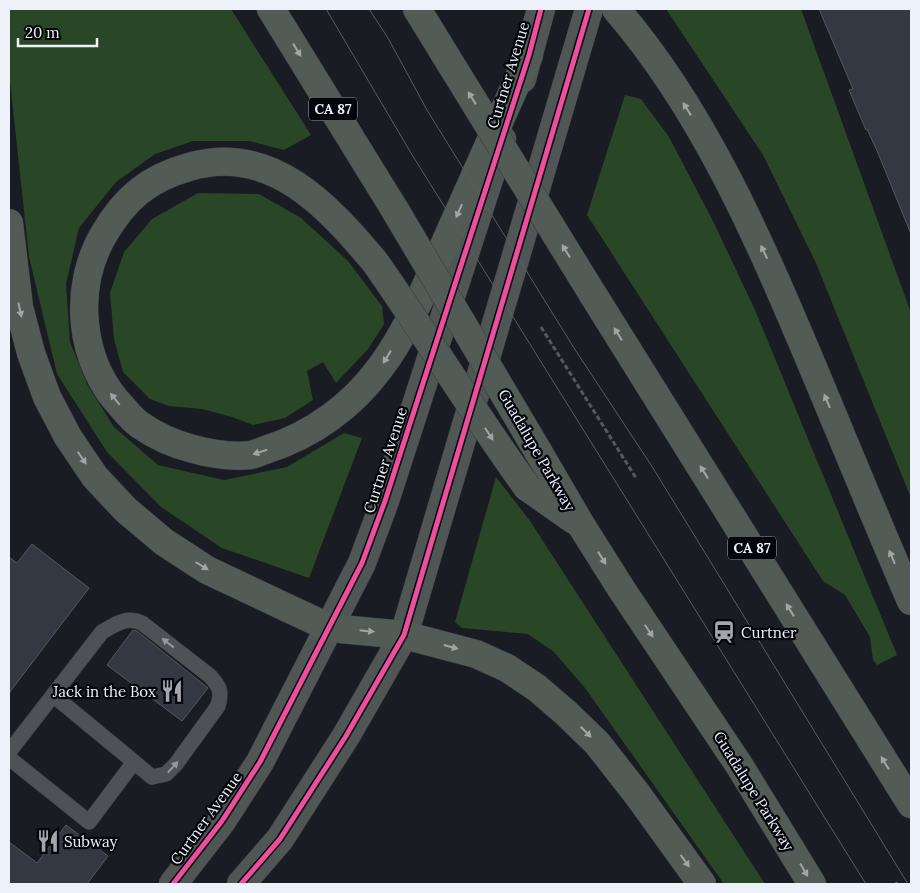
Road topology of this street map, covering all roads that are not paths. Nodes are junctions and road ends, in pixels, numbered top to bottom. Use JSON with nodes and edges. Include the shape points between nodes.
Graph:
{"nodes":[{"id":1,"x":271,"y":9,"type":"edge"},
{"id":2,"x":417,"y":9,"type":"edge"},
{"id":3,"x":541,"y":9,"type":"edge"},
{"id":4,"x":589,"y":9,"type":"edge"},
{"id":5,"x":616,"y":9,"type":"edge"},
{"id":6,"x":529,"y":55,"type":"junction"},
{"id":7,"x":9,"y":223,"type":"edge"},
{"id":8,"x":581,"y":525,"type":"junction"},
{"id":9,"x":911,"y":601,"type":"edge"},
{"id":10,"x":330,"y":628,"type":"junction"},
{"id":11,"x":404,"y":635,"type":"junction"},
{"id":12,"x":53,"y":695,"type":"junction"},
{"id":13,"x":9,"y":752,"type":"edge"},
{"id":14,"x":9,"y":758,"type":"edge"},
{"id":15,"x":134,"y":762,"type":"junction"},
{"id":16,"x":911,"y":804,"type":"edge"},
{"id":17,"x":173,"y":884,"type":"edge"},
{"id":18,"x":241,"y":884,"type":"edge"},
{"id":19,"x":702,"y":884,"type":"edge"},
{"id":20,"x":812,"y":884,"type":"edge"}],
"edges":[{"from":1,"to":8,"type":"highway","name":"Guadalupe Parkway","number":"CA 87","one_way":true,"bridge":true,"via":[[396,210]]},
{"from":16,"to":2,"type":"highway","number":"CA 87","one_way":true,"bridge":true},
{"from":3,"to":6,"type":"main road","name":"Curtner Avenue"},
{"from":4,"to":11,"type":"main road"},
{"from":9,"to":5,"type":"highway","one_way":true,"via":[[747,216],[687,108],[656,60]]},
{"from":6,"to":8,"type":"highway","one_way":true,"bridge":true,"via":[[428,281],[402,332],[374,375],[324,423],[288,443],[252,455],[210,454],[171,443],[137,423],[114,398],[97,370],[87,341],[84,310],[87,279],[96,247],[114,217],[138,190],[169,173],[204,162],[238,161],[273,172],[298,186],[349,232],[374,262],[420,328],[495,443],[527,487]]},
{"from":6,"to":10,"type":"main road","name":"Curtner Avenue","via":[[385,501],[362,563]]},
{"from":7,"to":10,"type":"highway","one_way":true,"via":[[19,307],[30,353],[47,397],[68,437],[95,476],[126,510],[207,570]]},
{"from":8,"to":20,"type":"highway","name":"Guadalupe Parkway","number":"CA 87","one_way":true,"via":[[740,765]]},
{"from":10,"to":11,"type":"highway","one_way":true},
{"from":10,"to":17,"type":"main road","name":"Curtner Avenue","via":[[260,762],[222,821]]},
{"from":11,"to":18,"type":"main road","via":[[346,736],[280,839]]},
{"from":11,"to":19,"type":"highway","one_way":true,"via":[[476,654],[507,668],[537,688],[597,743]]},
{"from":12,"to":13,"type":"lane"},
{"from":12,"to":15,"type":"lane"},
{"from":15,"to":12,"type":"lane","one_way":true,"via":[[152,777],[166,774],[176,764],[218,706],[219,686],[210,676],[142,623],[121,620],[102,632]]},
{"from":14,"to":15,"type":"lane","via":[[88,822]]}]}
